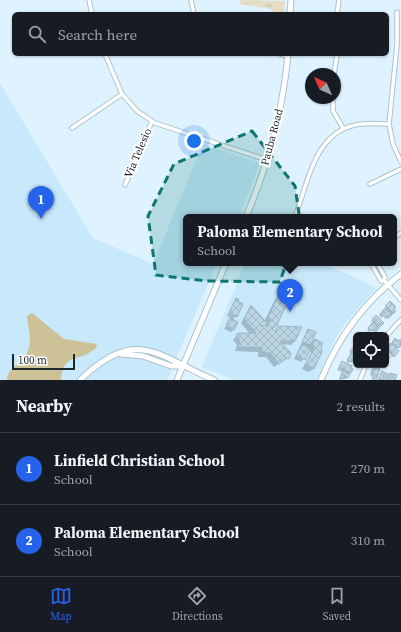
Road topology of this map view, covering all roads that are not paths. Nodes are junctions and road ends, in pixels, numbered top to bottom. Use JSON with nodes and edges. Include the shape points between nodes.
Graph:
{"nodes":[{"id":1,"x":89,"y":0,"type":"edge"},
{"id":2,"x":191,"y":0,"type":"edge"},
{"id":3,"x":291,"y":0,"type":"edge"},
{"id":4,"x":339,"y":0,"type":"edge"},
{"id":5,"x":92,"y":12,"type":"edge"},
{"id":6,"x":194,"y":12,"type":"edge"},
{"id":7,"x":290,"y":12,"type":"edge"},
{"id":8,"x":337,"y":12,"type":"edge"},
{"id":9,"x":397,"y":12,"type":"dead end"},
{"id":10,"x":107,"y":56,"type":"edge"},
{"id":11,"x":288,"y":56,"type":"edge"},
{"id":12,"x":337,"y":56,"type":"edge"},
{"id":13,"x":335,"y":68,"type":"edge"},
{"id":14,"x":122,"y":94,"type":"junction"},
{"id":15,"x":332,"y":104,"type":"edge"},
{"id":16,"x":152,"y":121,"type":"junction"},
{"id":17,"x":389,"y":124,"type":"junction"},
{"id":18,"x":72,"y":128,"type":"dead end"},
{"id":19,"x":343,"y":128,"type":"junction"},
{"id":20,"x":266,"y":160,"type":"junction"},
{"id":21,"x":401,"y":162,"type":"edge"},
{"id":22,"x":401,"y":169,"type":"edge"},
{"id":23,"x":370,"y":184,"type":"dead end"},
{"id":24,"x":125,"y":185,"type":"dead end"},
{"id":25,"x":247,"y":214,"type":"edge"},
{"id":26,"x":296,"y":214,"type":"edge"},
{"id":27,"x":225,"y":266,"type":"edge"},
{"id":28,"x":373,"y":266,"type":"edge"},
{"id":29,"x":379,"y":266,"type":"edge"},
{"id":30,"x":401,"y":274,"type":"edge"},
{"id":31,"x":386,"y":282,"type":"junction"},
{"id":32,"x":401,"y":300,"type":"edge"},
{"id":33,"x":401,"y":320,"type":"edge"},
{"id":34,"x":389,"y":333,"type":"edge"},
{"id":35,"x":118,"y":354,"type":"junction"},
{"id":36,"x":183,"y":366,"type":"junction"},
{"id":37,"x":365,"y":368,"type":"edge"},
{"id":38,"x":80,"y":380,"type":"edge"},
{"id":39,"x":177,"y":380,"type":"edge"},
{"id":40,"x":214,"y":380,"type":"edge"},
{"id":41,"x":321,"y":380,"type":"edge"},
{"id":42,"x":360,"y":380,"type":"edge"}],
"edges":[{"from":1,"to":5,"type":"street"},
{"from":2,"to":6,"type":"street"},
{"from":3,"to":7,"type":"street"},
{"from":4,"to":8,"type":"street"},
{"from":9,"to":17,"type":"street","via":[[397,45]]},
{"from":10,"to":14,"type":"street"},
{"from":11,"to":20,"type":"street","name":"Pauba Road","via":[[280,104]]},
{"from":12,"to":13,"type":"street"},
{"from":14,"to":16,"type":"street","via":[[137,111]]},
{"from":14,"to":18,"type":"street"},
{"from":15,"to":19,"type":"street","via":[[333,111]]},
{"from":16,"to":20,"type":"street"},
{"from":16,"to":24,"type":"street","name":"Via Telesio"},
{"from":17,"to":19,"type":"street","via":[[362,124]]},
{"from":17,"to":21,"type":"street","via":[[393,144]]},
{"from":19,"to":26,"type":"street","via":[[324,144],[312,163]]},
{"from":20,"to":25,"type":"street","name":"Pauba Road"},
{"from":22,"to":23,"type":"street"},
{"from":27,"to":36,"type":"street"},
{"from":28,"to":31,"type":"street","via":[[381,281]]},
{"from":29,"to":31,"type":"street"},
{"from":30,"to":31,"type":"street"},
{"from":31,"to":32,"type":"street"},
{"from":31,"to":41,"type":"street","via":[[351,324],[334,351]]},
{"from":33,"to":34,"type":"street"},
{"from":35,"to":36,"type":"street","via":[[144,356],[171,366]]},
{"from":35,"to":36,"type":"street","via":[[134,348],[146,349],[172,358]]},
{"from":35,"to":38,"type":"street","via":[[94,366]]},
{"from":36,"to":39,"type":"street"},
{"from":36,"to":40,"type":"street"},
{"from":37,"to":42,"type":"street"}]}
